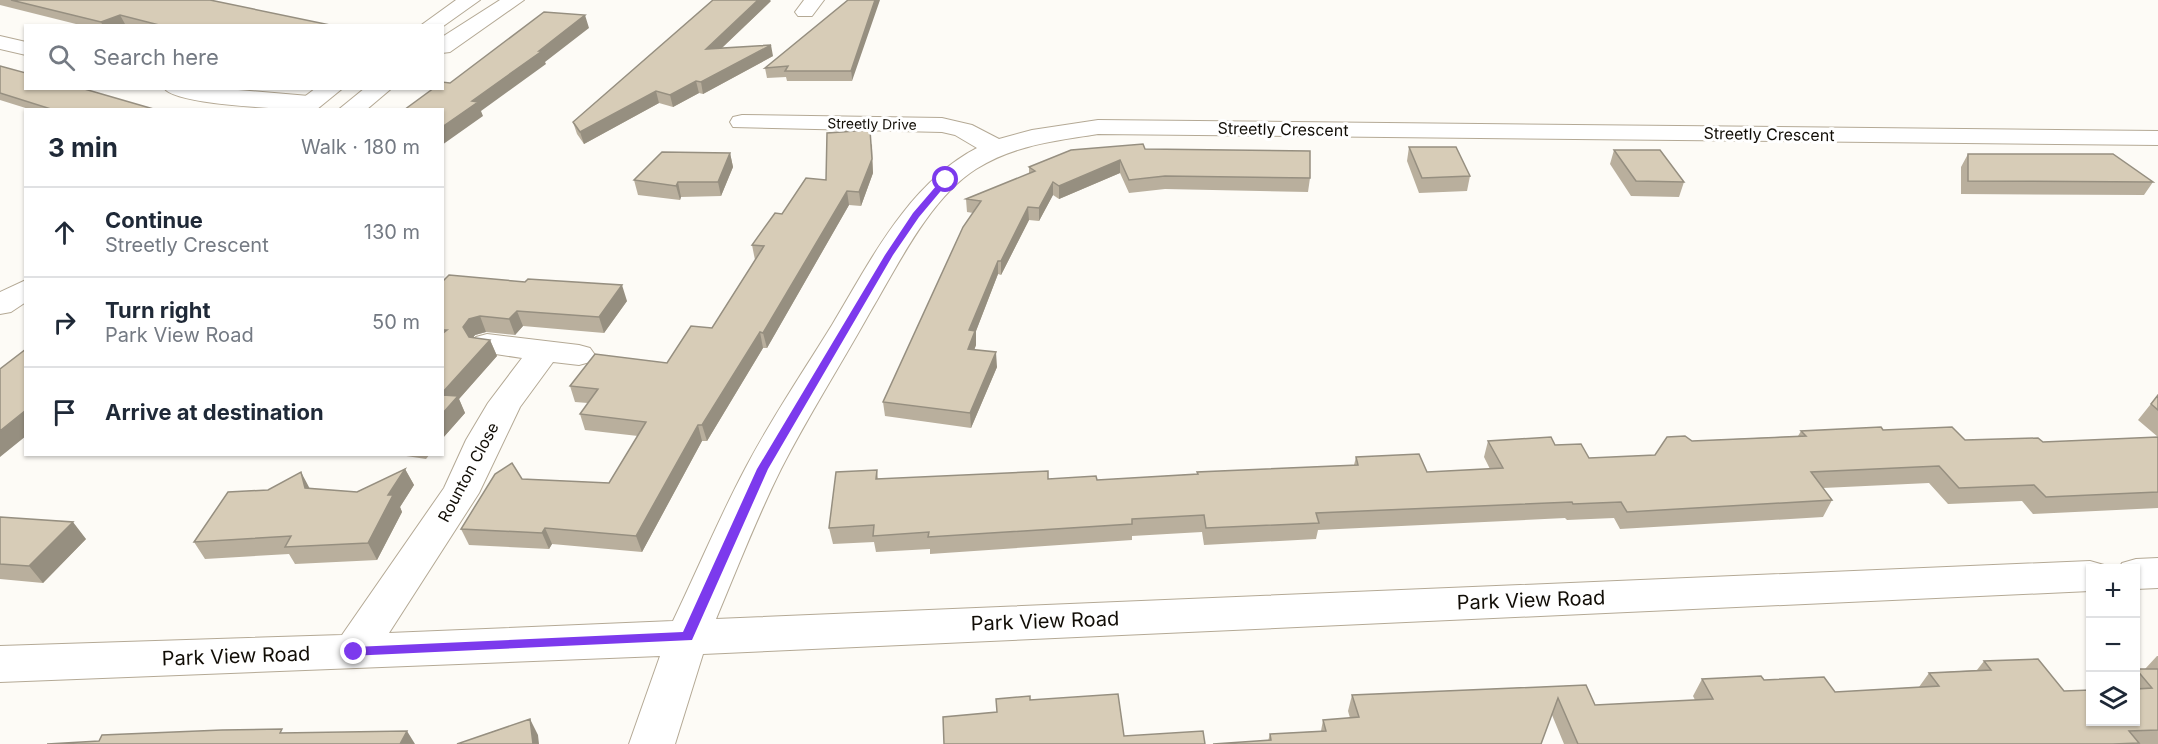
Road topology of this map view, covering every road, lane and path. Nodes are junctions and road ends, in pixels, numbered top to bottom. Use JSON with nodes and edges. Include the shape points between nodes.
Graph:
{"nodes":[{"id":1,"x":470,"y":0,"type":"edge"},
{"id":2,"x":513,"y":0,"type":"edge"},
{"id":3,"x":433,"y":24,"type":"edge"},
{"id":4,"x":0,"y":42,"type":"edge"},
{"id":5,"x":444,"y":47,"type":"edge"},
{"id":6,"x":24,"y":48,"type":"edge"},
{"id":7,"x":181,"y":90,"type":"edge"},
{"id":8,"x":329,"y":90,"type":"edge"},
{"id":9,"x":378,"y":90,"type":"edge"},
{"id":10,"x":304,"y":106,"type":"edge"},
{"id":11,"x":353,"y":108,"type":"edge"},
{"id":12,"x":742,"y":122,"type":"dead end"},
{"id":13,"x":2158,"y":138,"type":"edge"},
{"id":14,"x":996,"y":148,"type":"junction"},
{"id":15,"x":24,"y":290,"type":"edge"},
{"id":16,"x":0,"y":305,"type":"edge"},
{"id":17,"x":487,"y":344,"type":"edge"},
{"id":18,"x":2158,"y":573,"type":"edge"},
{"id":19,"x":2140,"y":574,"type":"edge"},
{"id":20,"x":2086,"y":576,"type":"edge"},
{"id":21,"x":687,"y":637,"type":"junction"},
{"id":22,"x":354,"y":652,"type":"junction"},
{"id":23,"x":0,"y":664,"type":"edge"},
{"id":24,"x":652,"y":744,"type":"edge"}],
"edges":[{"from":1,"to":3,"type":"street"},
{"from":2,"to":5,"type":"street"},
{"from":4,"to":6,"type":"street"},
{"from":7,"to":10,"type":"street"},
{"from":8,"to":10,"type":"street"},
{"from":9,"to":11,"type":"street"},
{"from":12,"to":14,"type":"street","name":"Streetly Drive","via":[[942,125],[963,130]]},
{"from":13,"to":14,"type":"street","name":"Streetly Crescent","via":[[1098,127],[1032,136]]},
{"from":14,"to":21,"type":"street","name":"Streetly Crescent","via":[[946,180],[889,255],[762,469]]},
{"from":15,"to":16,"type":"street"},
{"from":17,"to":22,"type":"street","name":"Rounton Close","via":[[561,354],[505,403],[460,493]]},
{"from":18,"to":19,"type":"street"},
{"from":20,"to":21,"type":"street","name":"Park View Road"},
{"from":21,"to":22,"type":"street","name":"Park View Road"},
{"from":21,"to":24,"type":"street","name":"Streetly Crescent"},
{"from":22,"to":23,"type":"street","name":"Park View Road"}]}
